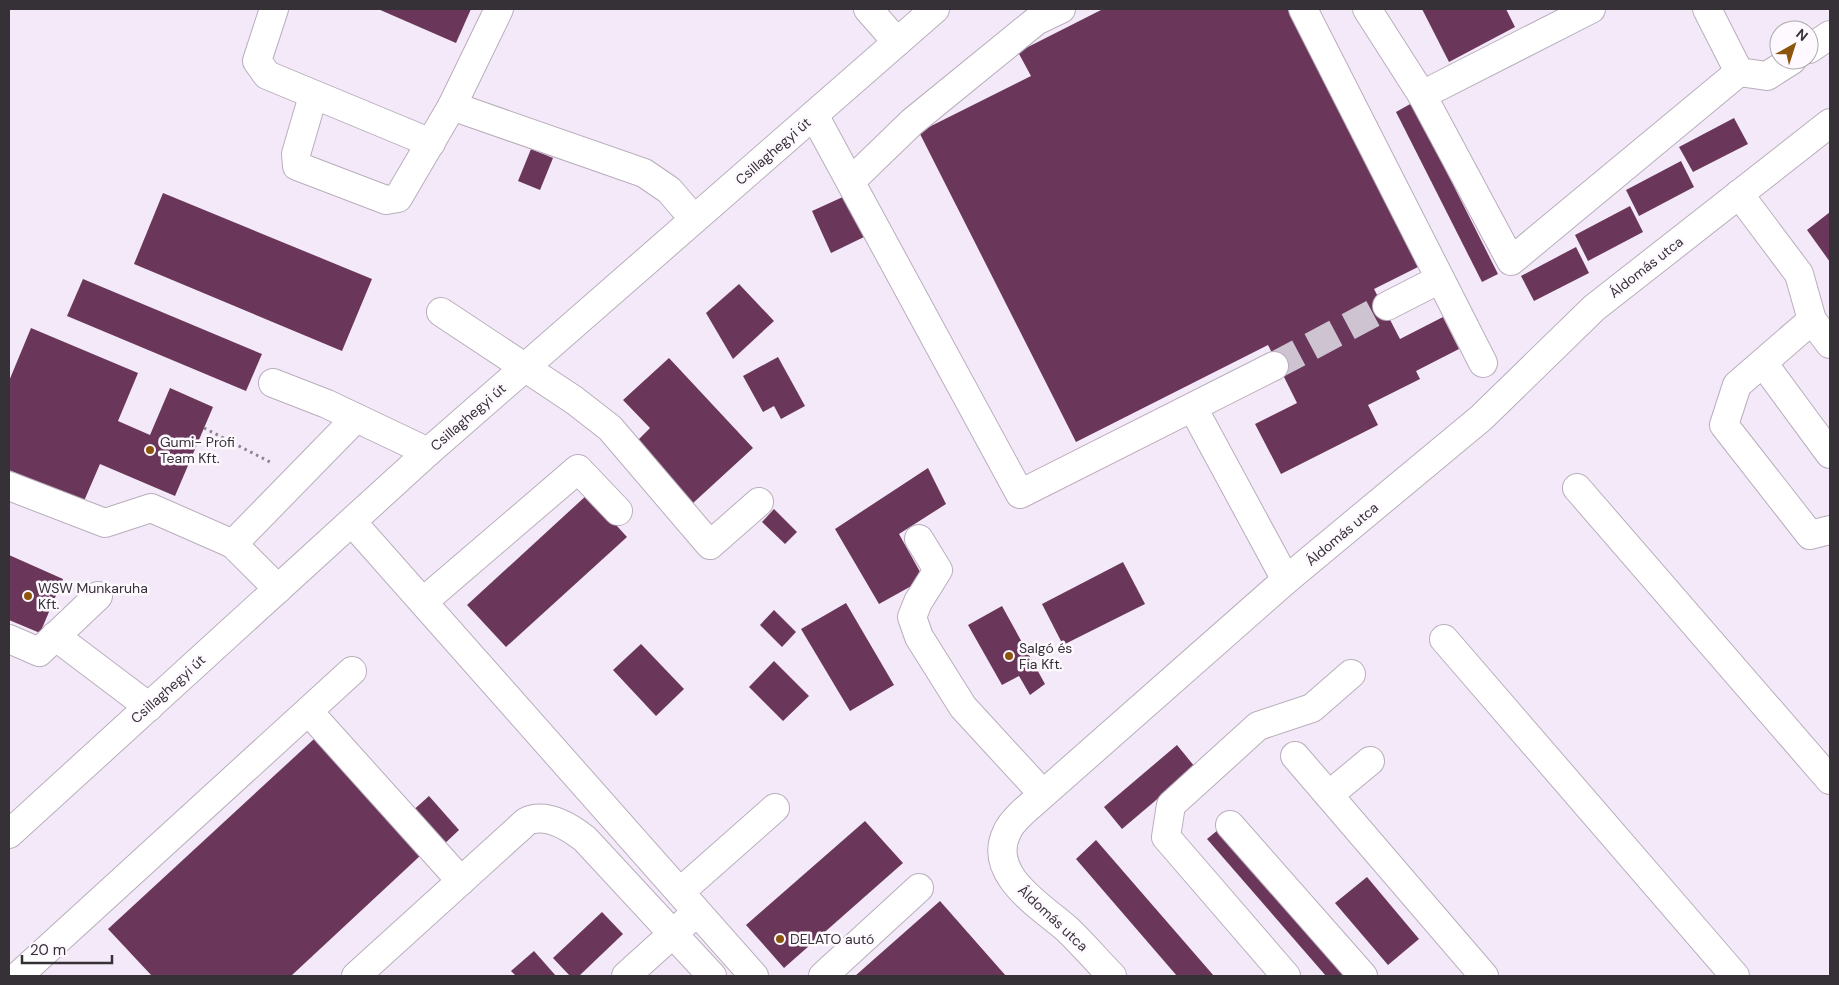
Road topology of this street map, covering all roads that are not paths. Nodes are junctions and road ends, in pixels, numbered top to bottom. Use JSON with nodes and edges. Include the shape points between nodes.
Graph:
{"nodes":[{"id":1,"x":274,"y":9,"type":"edge"},
{"id":2,"x":499,"y":9,"type":"edge"},
{"id":3,"x":868,"y":9,"type":"edge"},
{"id":4,"x":935,"y":9,"type":"edge"},
{"id":5,"x":1061,"y":9,"type":"edge"},
{"id":6,"x":1303,"y":9,"type":"edge"},
{"id":7,"x":1367,"y":9,"type":"edge"},
{"id":8,"x":1591,"y":9,"type":"edge"},
{"id":9,"x":1707,"y":9,"type":"edge"},
{"id":10,"x":1032,"y":15,"type":"edge"},
{"id":11,"x":1830,"y":35,"type":"edge"},
{"id":12,"x":897,"y":42,"type":"junction"},
{"id":13,"x":1819,"y":42,"type":"edge"},
{"id":14,"x":1776,"y":70,"type":"edge"},
{"id":15,"x":1739,"y":72,"type":"junction"},
{"id":16,"x":1422,"y":95,"type":"junction"},
{"id":17,"x":313,"y":96,"type":"junction"},
{"id":18,"x":452,"y":106,"type":"junction"},
{"id":19,"x":814,"y":115,"type":"junction"},
{"id":20,"x":1830,"y":123,"type":"edge"},
{"id":21,"x":431,"y":143,"type":"junction"},
{"id":22,"x":852,"y":181,"type":"junction"},
{"id":23,"x":1739,"y":194,"type":"junction"},
{"id":24,"x":694,"y":219,"type":"junction"},
{"id":25,"x":1440,"y":279,"type":"junction"},
{"id":26,"x":1387,"y":306,"type":"tunnel mouth"},
{"id":27,"x":441,"y":312,"type":"dead end"},
{"id":28,"x":1812,"y":320,"type":"junction"},
{"id":29,"x":1830,"y":344,"type":"edge"},
{"id":30,"x":1762,"y":363,"type":"junction"},
{"id":31,"x":1483,"y":364,"type":"dead end"},
{"id":32,"x":1274,"y":366,"type":"tunnel mouth"},
{"id":33,"x":524,"y":368,"type":"junction"},
{"id":34,"x":273,"y":383,"type":"dead end"},
{"id":35,"x":1193,"y":408,"type":"junction"},
{"id":36,"x":356,"y":418,"type":"junction"},
{"id":37,"x":428,"y":452,"type":"junction"},
{"id":38,"x":1830,"y":454,"type":"edge"},
{"id":39,"x":9,"y":486,"type":"edge"},
{"id":40,"x":1577,"y":488,"type":"dead end"},
{"id":41,"x":759,"y":502,"type":"dead end"},
{"id":42,"x":618,"y":511,"type":"dead end"},
{"id":43,"x":352,"y":522,"type":"junction"},
{"id":44,"x":1830,"y":530,"type":"edge"},
{"id":45,"x":919,"y":539,"type":"dead end"},
{"id":46,"x":233,"y":544,"type":"junction"},
{"id":47,"x":1286,"y":580,"type":"junction"},
{"id":48,"x":278,"y":589,"type":"junction"},
{"id":49,"x":98,"y":596,"type":"dead end"},
{"id":50,"x":424,"y":602,"type":"junction"},
{"id":51,"x":55,"y":636,"type":"junction"},
{"id":52,"x":9,"y":639,"type":"edge"},
{"id":53,"x":1444,"y":639,"type":"dead end"},
{"id":54,"x":352,"y":671,"type":"dead end"},
{"id":55,"x":1351,"y":674,"type":"dead end"},
{"id":56,"x":149,"y":706,"type":"junction"},
{"id":57,"x":308,"y":712,"type":"junction"},
{"id":58,"x":1295,"y":756,"type":"dead end"},
{"id":59,"x":1370,"y":761,"type":"dead end"},
{"id":60,"x":1830,"y":780,"type":"edge"},
{"id":61,"x":1043,"y":794,"type":"junction"},
{"id":62,"x":1328,"y":795,"type":"junction"},
{"id":63,"x":775,"y":808,"type":"dead end"},
{"id":64,"x":1230,"y":825,"type":"dead end"},
{"id":65,"x":9,"y":834,"type":"edge"},
{"id":66,"x":461,"y":881,"type":"junction"},
{"id":67,"x":919,"y":888,"type":"dead end"},
{"id":68,"x":689,"y":901,"type":"junction"},
{"id":69,"x":674,"y":933,"type":"junction"},
{"id":70,"x":18,"y":976,"type":"edge"},
{"id":71,"x":356,"y":976,"type":"edge"},
{"id":72,"x":626,"y":976,"type":"edge"},
{"id":73,"x":712,"y":976,"type":"edge"},
{"id":74,"x":754,"y":976,"type":"edge"},
{"id":75,"x":823,"y":976,"type":"edge"},
{"id":76,"x":1112,"y":976,"type":"edge"},
{"id":77,"x":1286,"y":976,"type":"edge"},
{"id":78,"x":1363,"y":976,"type":"edge"},
{"id":79,"x":1484,"y":976,"type":"edge"},
{"id":80,"x":1735,"y":976,"type":"edge"}],
"edges":[{"from":1,"to":17,"type":"street","via":[[257,61],[267,76]]},
{"from":2,"to":18,"type":"street"},
{"from":3,"to":12,"type":"street"},
{"from":4,"to":12,"type":"street","name":"Csillaghegyi út"},
{"from":5,"to":10,"type":"street"},
{"from":6,"to":25,"type":"street"},
{"from":7,"to":16,"type":"street"},
{"from":8,"to":16,"type":"street"},
{"from":9,"to":15,"type":"street"},
{"from":10,"to":22,"type":"street","via":[[912,122]]},
{"from":11,"to":13,"type":"street"},
{"from":12,"to":19,"type":"street","name":"Csillaghegyi út"},
{"from":14,"to":15,"type":"street","via":[[1767,76]]},
{"from":15,"to":16,"type":"street","via":[[1512,261]]},
{"from":17,"to":21,"type":"street"},
{"from":17,"to":21,"type":"street","via":[[296,154],[297,166],[386,200],[398,198]]},
{"from":18,"to":21,"type":"street"},
{"from":18,"to":24,"type":"street","via":[[644,173],[669,190]]},
{"from":19,"to":22,"type":"street"},
{"from":19,"to":24,"type":"street","name":"Csillaghegyi út"},
{"from":20,"to":23,"type":"street","name":"Áldomás utca"},
{"from":22,"to":35,"type":"street","via":[[1020,494]]},
{"from":23,"to":28,"type":"street","via":[[1799,274]]},
{"from":23,"to":47,"type":"street","name":"Áldomás utca","via":[[1594,308],[1481,418]]},
{"from":24,"to":33,"type":"street","name":"Csillaghegyi út"},
{"from":25,"to":26,"type":"street"},
{"from":25,"to":31,"type":"street"},
{"from":27,"to":33,"type":"street"},
{"from":28,"to":29,"type":"street"},
{"from":28,"to":30,"type":"street"},
{"from":30,"to":38,"type":"street"},
{"from":30,"to":44,"type":"street","via":[[1737,385],[1724,425],[1810,535]]},
{"from":32,"to":35,"type":"street"},
{"from":33,"to":37,"type":"street","name":"Csillaghegyi út"},
{"from":33,"to":41,"type":"street","via":[[610,428],[710,545]]},
{"from":34,"to":36,"type":"street"},
{"from":35,"to":47,"type":"street"},
{"from":36,"to":37,"type":"street"},
{"from":36,"to":46,"type":"street"},
{"from":37,"to":43,"type":"street","name":"Csillaghegyi út"},
{"from":39,"to":46,"type":"street","via":[[105,523],[151,508]]},
{"from":40,"to":60,"type":"street"},
{"from":42,"to":50,"type":"street","via":[[578,469]]},
{"from":43,"to":48,"type":"street","name":"Csillaghegyi út"},
{"from":43,"to":50,"type":"street"},
{"from":45,"to":61,"type":"street","via":[[938,570],[912,617],[920,637],[963,707]]},
{"from":46,"to":48,"type":"street"},
{"from":47,"to":61,"type":"street","name":"Áldomás utca"},
{"from":48,"to":56,"type":"street","name":"Csillaghegyi út"},
{"from":49,"to":51,"type":"street"},
{"from":50,"to":68,"type":"street"},
{"from":51,"to":52,"type":"street","via":[[39,652]]},
{"from":51,"to":56,"type":"street"},
{"from":53,"to":80,"type":"street"},
{"from":54,"to":57,"type":"street"},
{"from":55,"to":77,"type":"street","via":[[1312,708],[1258,726],[1171,806],[1166,837]]},
{"from":56,"to":65,"type":"street","name":"Csillaghegyi út"},
{"from":57,"to":66,"type":"street"},
{"from":57,"to":70,"type":"street"},
{"from":58,"to":62,"type":"street"},
{"from":59,"to":62,"type":"street"},
{"from":61,"to":76,"type":"street","name":"Áldomás utca","via":[[1007,831],[1002,846],[1004,864],[1014,881],[1036,904]]},
{"from":62,"to":79,"type":"street"},
{"from":63,"to":68,"type":"street"},
{"from":64,"to":78,"type":"street"},
{"from":66,"to":69,"type":"street","via":[[528,820],[557,822],[585,839]]},
{"from":66,"to":71,"type":"street"},
{"from":67,"to":75,"type":"street"},
{"from":68,"to":69,"type":"street"},
{"from":68,"to":74,"type":"street"},
{"from":69,"to":72,"type":"street"},
{"from":69,"to":73,"type":"street"}]}
